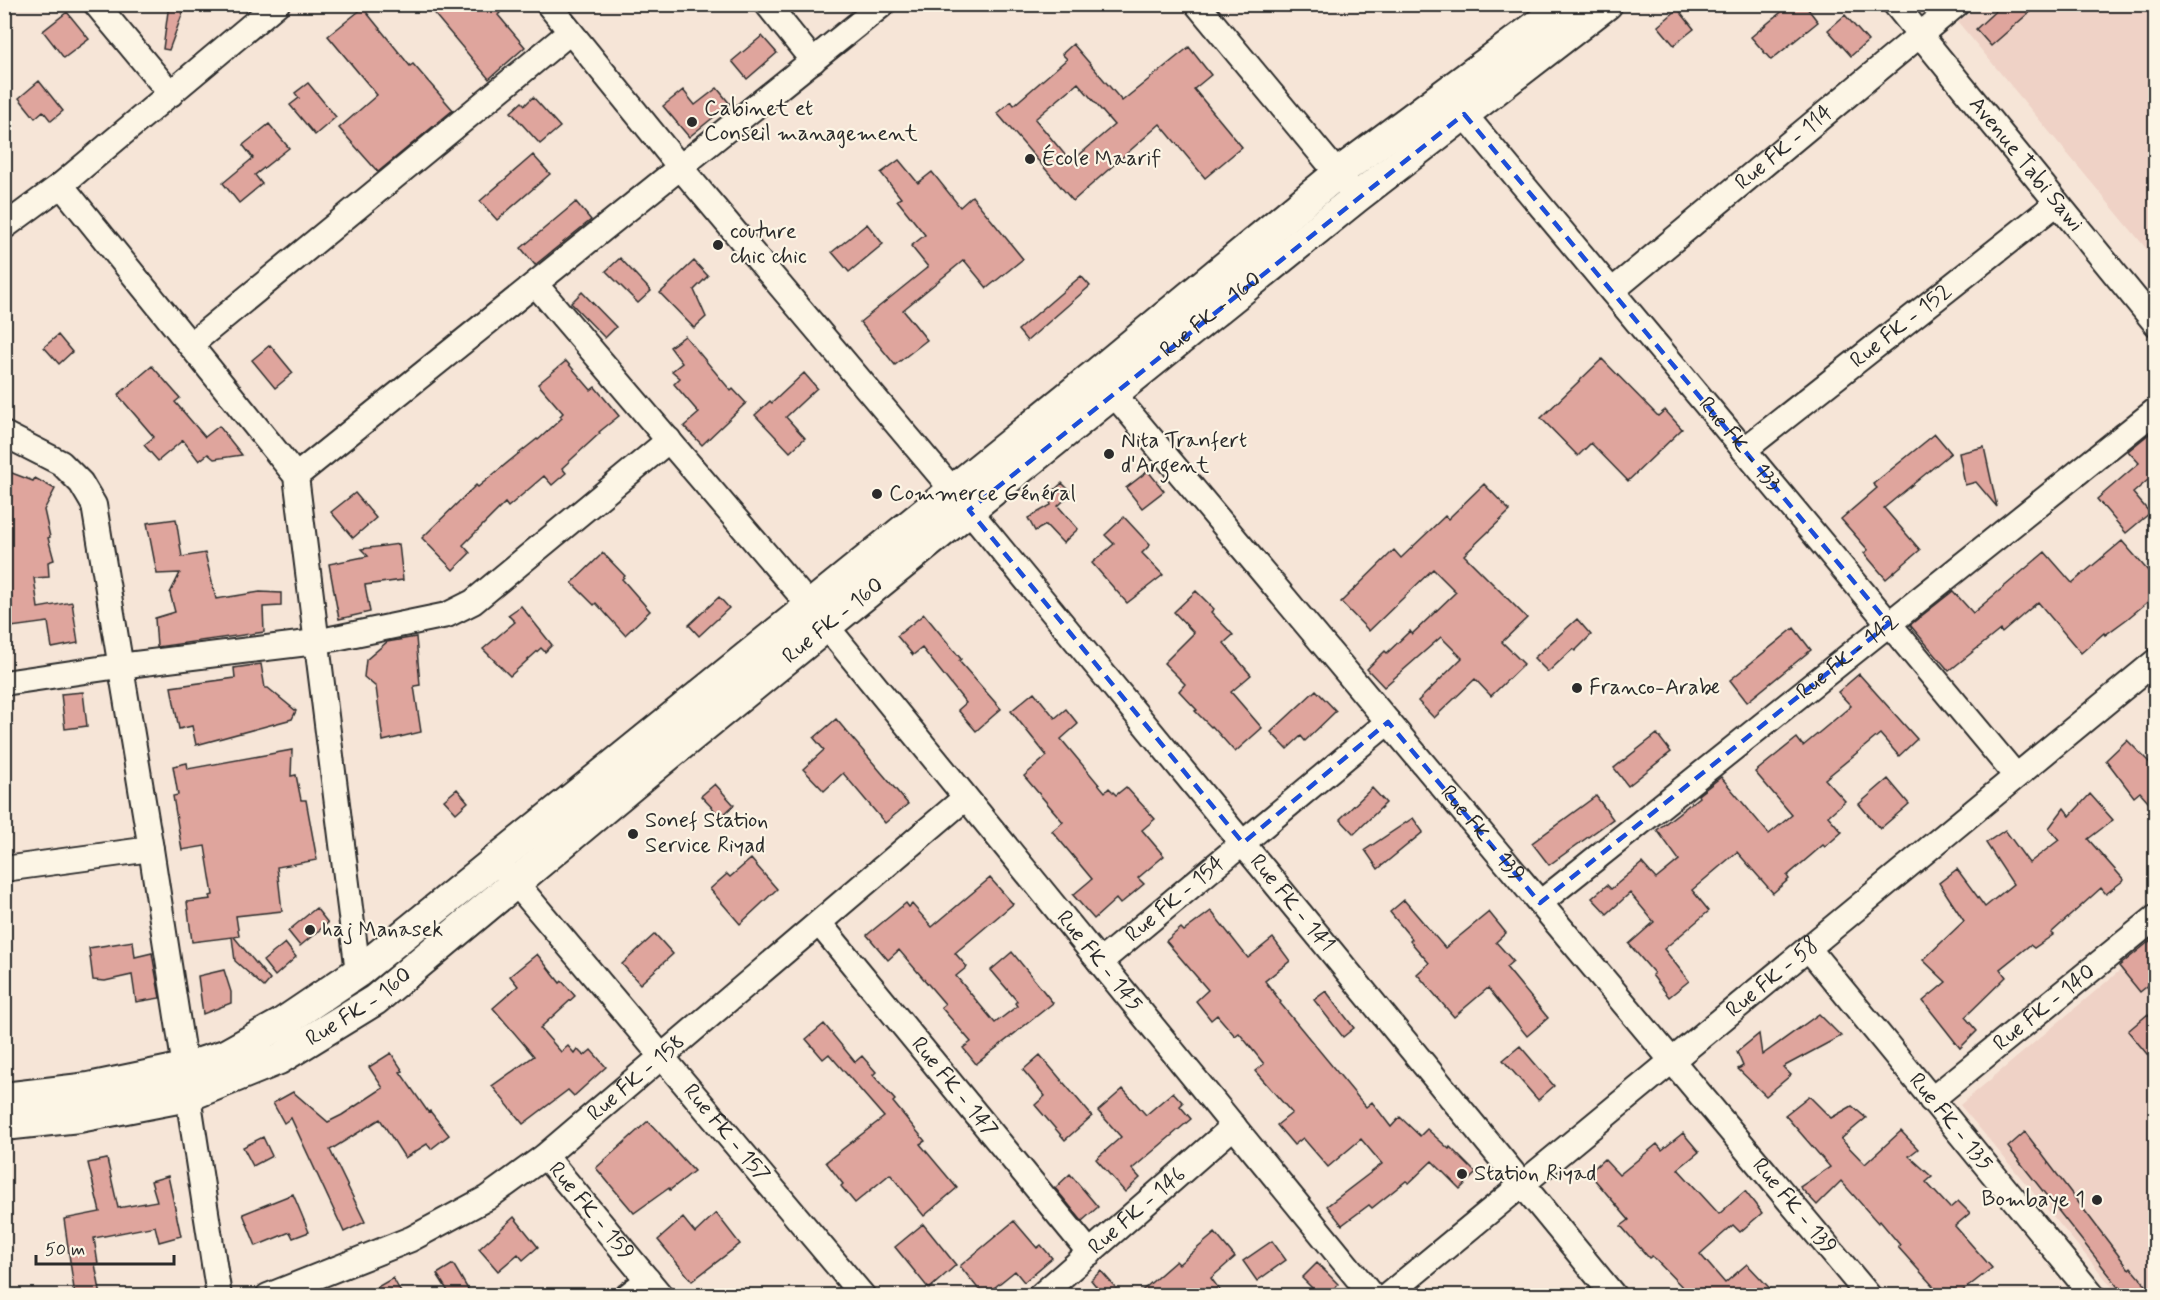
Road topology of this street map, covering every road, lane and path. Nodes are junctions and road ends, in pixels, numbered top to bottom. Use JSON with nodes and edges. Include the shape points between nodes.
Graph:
{"nodes":[{"id":1,"x":96,"y":4,"type":"edge"},
{"id":2,"x":278,"y":4,"type":"edge"},
{"id":3,"x":548,"y":4,"type":"edge"},
{"id":4,"x":767,"y":4,"type":"edge"},
{"id":5,"x":883,"y":4,"type":"edge"},
{"id":6,"x":1197,"y":4,"type":"edge"},
{"id":7,"x":1566,"y":4,"type":"edge"},
{"id":8,"x":1607,"y":4,"type":"edge"},
{"id":9,"x":1895,"y":4,"type":"edge"},
{"id":10,"x":1957,"y":4,"type":"edge"},
{"id":11,"x":570,"y":32,"type":"junction"},
{"id":12,"x":1921,"y":36,"type":"junction"},
{"id":13,"x":813,"y":61,"type":"junction"},
{"id":14,"x":171,"y":93,"type":"junction"},
{"id":15,"x":1464,"y":114,"type":"junction"},
{"id":16,"x":680,"y":167,"type":"junction"},
{"id":17,"x":1337,"y":174,"type":"junction"},
{"id":18,"x":61,"y":185,"type":"junction"},
{"id":19,"x":1357,"y":197,"type":"junction"},
{"id":20,"x":2057,"y":203,"type":"junction"},
{"id":21,"x":4,"y":227,"type":"edge"},
{"id":22,"x":536,"y":285,"type":"junction"},
{"id":23,"x":1612,"y":291,"type":"junction"},
{"id":24,"x":2156,"y":324,"type":"edge"},
{"id":25,"x":190,"y":345,"type":"junction"},
{"id":26,"x":1105,"y":384,"type":"junction"},
{"id":27,"x":2156,"y":410,"type":"edge"},
{"id":28,"x":4,"y":434,"type":"edge"},
{"id":29,"x":669,"y":440,"type":"junction"},
{"id":30,"x":1744,"y":450,"type":"junction"},
{"id":31,"x":296,"y":476,"type":"junction"},
{"id":32,"x":960,"y":501,"type":"junction"},
{"id":33,"x":818,"y":617,"type":"junction"},
{"id":34,"x":1889,"y":624,"type":"junction"},
{"id":35,"x":316,"y":642,"type":"junction"},
{"id":36,"x":2156,"y":661,"type":"edge"},
{"id":37,"x":119,"y":666,"type":"junction"},
{"id":38,"x":4,"y":683,"type":"edge"},
{"id":39,"x":1388,"y":722,"type":"junction"},
{"id":40,"x":2016,"y":776,"type":"junction"},
{"id":41,"x":965,"y":798,"type":"junction"},
{"id":42,"x":1243,"y":843,"type":"junction"},
{"id":43,"x":151,"y":849,"type":"junction"},
{"id":44,"x":4,"y":869,"type":"edge"},
{"id":45,"x":506,"y":872,"type":"junction"},
{"id":46,"x":1540,"y":903,"type":"junction"},
{"id":47,"x":2156,"y":916,"type":"edge"},
{"id":48,"x":819,"y":923,"type":"junction"},
{"id":49,"x":1808,"y":948,"type":"junction"},
{"id":50,"x":1100,"y":962,"type":"junction"},
{"id":51,"x":358,"y":972,"type":"junction"},
{"id":52,"x":662,"y":1056,"type":"junction"},
{"id":53,"x":1672,"y":1060,"type":"junction"},
{"id":54,"x":229,"y":1067,"type":"junction"},
{"id":55,"x":187,"y":1082,"type":"junction"},
{"id":56,"x":4,"y":1098,"type":"edge"},
{"id":57,"x":1931,"y":1100,"type":"junction"},
{"id":58,"x":4,"y":1125,"type":"edge"},
{"id":59,"x":1234,"y":1126,"type":"junction"},
{"id":60,"x":545,"y":1156,"type":"junction"},
{"id":61,"x":1523,"y":1184,"type":"junction"},
{"id":62,"x":1090,"y":1253,"type":"junction"},
{"id":63,"x":654,"y":1288,"type":"edge"},
{"id":64,"x":2085,"y":1293,"type":"edge"},
{"id":65,"x":219,"y":1296,"type":"edge"},
{"id":66,"x":268,"y":1296,"type":"edge"},
{"id":67,"x":627,"y":1296,"type":"edge"},
{"id":68,"x":863,"y":1296,"type":"edge"},
{"id":69,"x":1040,"y":1296,"type":"edge"},
{"id":70,"x":1372,"y":1296,"type":"edge"},
{"id":71,"x":1387,"y":1296,"type":"edge"},
{"id":72,"x":1614,"y":1296,"type":"edge"},
{"id":73,"x":1869,"y":1296,"type":"edge"}],
"edges":[{"from":1,"to":14,"type":"street"},
{"from":2,"to":14,"type":"street"},
{"from":3,"to":11,"type":"street","name":"Rue FK - 141"},
{"from":4,"to":13,"type":"street"},
{"from":5,"to":13,"type":"street"},
{"from":6,"to":17,"type":"street"},
{"from":7,"to":17,"type":"main road","name":"Rue FK - 160"},
{"from":8,"to":15,"type":"main road","name":"Rue FK - 160"},
{"from":9,"to":12,"type":"street","name":"Avenue Tabi Sawi"},
{"from":10,"to":12,"type":"street","name":"Rue FK - 114"},
{"from":11,"to":16,"type":"street","name":"Rue FK - 141"},
{"from":11,"to":25,"type":"street"},
{"from":12,"to":20,"type":"street","name":"Avenue Tabi Sawi"},
{"from":12,"to":23,"type":"street","name":"Rue FK - 114"},
{"from":13,"to":16,"type":"street"},
{"from":14,"to":18,"type":"street"},
{"from":15,"to":19,"type":"main road","name":"Rue FK - 160"},
{"from":15,"to":23,"type":"street","name":"Rue FK - 133"},
{"from":16,"to":22,"type":"street"},
{"from":16,"to":32,"type":"street","name":"Rue FK - 141"},
{"from":17,"to":19,"type":"street"},
{"from":17,"to":26,"type":"main road","name":"Rue FK - 160"},
{"from":18,"to":21,"type":"street"},
{"from":18,"to":25,"type":"street"},
{"from":19,"to":26,"type":"main road","name":"Rue FK - 160"},
{"from":20,"to":24,"type":"street","name":"Avenue Tabi Sawi"},
{"from":20,"to":30,"type":"street","name":"Rue FK - 152"},
{"from":22,"to":29,"type":"street","name":"Rue FK - 145"},
{"from":22,"to":31,"type":"street"},
{"from":23,"to":30,"type":"street","name":"Rue FK - 133"},
{"from":25,"to":31,"type":"street"},
{"from":26,"to":32,"type":"main road","name":"Rue FK - 160"},
{"from":26,"to":39,"type":"street","name":"Rue FK - 139"},
{"from":27,"to":34,"type":"street","name":"Rue FK - 142"},
{"from":28,"to":37,"type":"street","via":[[61,463],[81,483],[94,505]]},
{"from":29,"to":33,"type":"street","name":"Rue FK - 145"},
{"from":29,"to":35,"type":"street","via":[[461,610]]},
{"from":30,"to":34,"type":"street","name":"Rue FK - 133"},
{"from":31,"to":35,"type":"street"},
{"from":32,"to":33,"type":"main road","name":"Rue FK - 160"},
{"from":32,"to":42,"type":"street","name":"Rue FK - 141"},
{"from":33,"to":41,"type":"street","name":"Rue FK - 145"},
{"from":33,"to":45,"type":"main road","name":"Rue FK - 160"},
{"from":34,"to":40,"type":"street","name":"Rue FK - 133"},
{"from":34,"to":46,"type":"street","name":"Rue FK - 142"},
{"from":35,"to":37,"type":"street"},
{"from":35,"to":51,"type":"street"},
{"from":36,"to":40,"type":"street","name":"Rue FK - 58"},
{"from":37,"to":38,"type":"street"},
{"from":37,"to":43,"type":"street"},
{"from":39,"to":42,"type":"street","name":"Rue FK - 154"},
{"from":39,"to":46,"type":"street","name":"Rue FK - 139"},
{"from":40,"to":49,"type":"street","name":"Rue FK - 58"},
{"from":41,"to":48,"type":"street","name":"Rue FK - 158"},
{"from":41,"to":50,"type":"street","name":"Rue FK - 145"},
{"from":42,"to":50,"type":"street","name":"Rue FK - 154"},
{"from":42,"to":61,"type":"street","name":"Rue FK - 141"},
{"from":43,"to":44,"type":"street"},
{"from":43,"to":55,"type":"street"},
{"from":45,"to":51,"type":"main road","name":"Rue FK - 160"},
{"from":45,"to":52,"type":"street","name":"Rue FK - 157"},
{"from":45,"to":54,"type":"main road","name":"Rue FK - 160","via":[[375,1000],[279,1059]]},
{"from":46,"to":53,"type":"street","name":"Rue FK - 139"},
{"from":47,"to":57,"type":"street","name":"Rue FK - 140"},
{"from":48,"to":52,"type":"street","name":"Rue FK - 158"},
{"from":48,"to":62,"type":"street","name":"Rue FK - 147"},
{"from":49,"to":53,"type":"street","name":"Rue FK - 58"},
{"from":49,"to":57,"type":"street","name":"Rue FK - 135"},
{"from":50,"to":59,"type":"street","name":"Rue FK - 145"},
{"from":51,"to":54,"type":"main road","name":"Rue FK - 160","via":[[281,1024]]},
{"from":52,"to":60,"type":"street","name":"Rue FK - 158"},
{"from":52,"to":68,"type":"street","name":"Rue FK - 157"},
{"from":53,"to":61,"type":"street","name":"Rue FK - 58"},
{"from":53,"to":73,"type":"street","name":"Rue FK - 139"},
{"from":54,"to":55,"type":"main road","name":"Rue FK - 160"},
{"from":55,"to":56,"type":"main road","name":"Rue FK - 160"},
{"from":55,"to":58,"type":"main road","name":"Rue FK - 160","via":[[79,1117]]},
{"from":55,"to":65,"type":"street"},
{"from":57,"to":64,"type":"street","name":"Rue FK - 135"},
{"from":59,"to":62,"type":"street","name":"Rue FK - 146"},
{"from":59,"to":70,"type":"street","name":"Rue FK - 145"},
{"from":60,"to":63,"type":"street","name":"Rue FK - 159"},
{"from":60,"to":66,"type":"street","name":"Rue FK - 158","via":[[487,1198],[411,1239]]},
{"from":61,"to":71,"type":"street","name":"Rue FK - 58"},
{"from":61,"to":72,"type":"street","name":"Rue FK - 141"},
{"from":62,"to":69,"type":"street","name":"Rue FK - 146"},
{"from":63,"to":67,"type":"street"}]}
